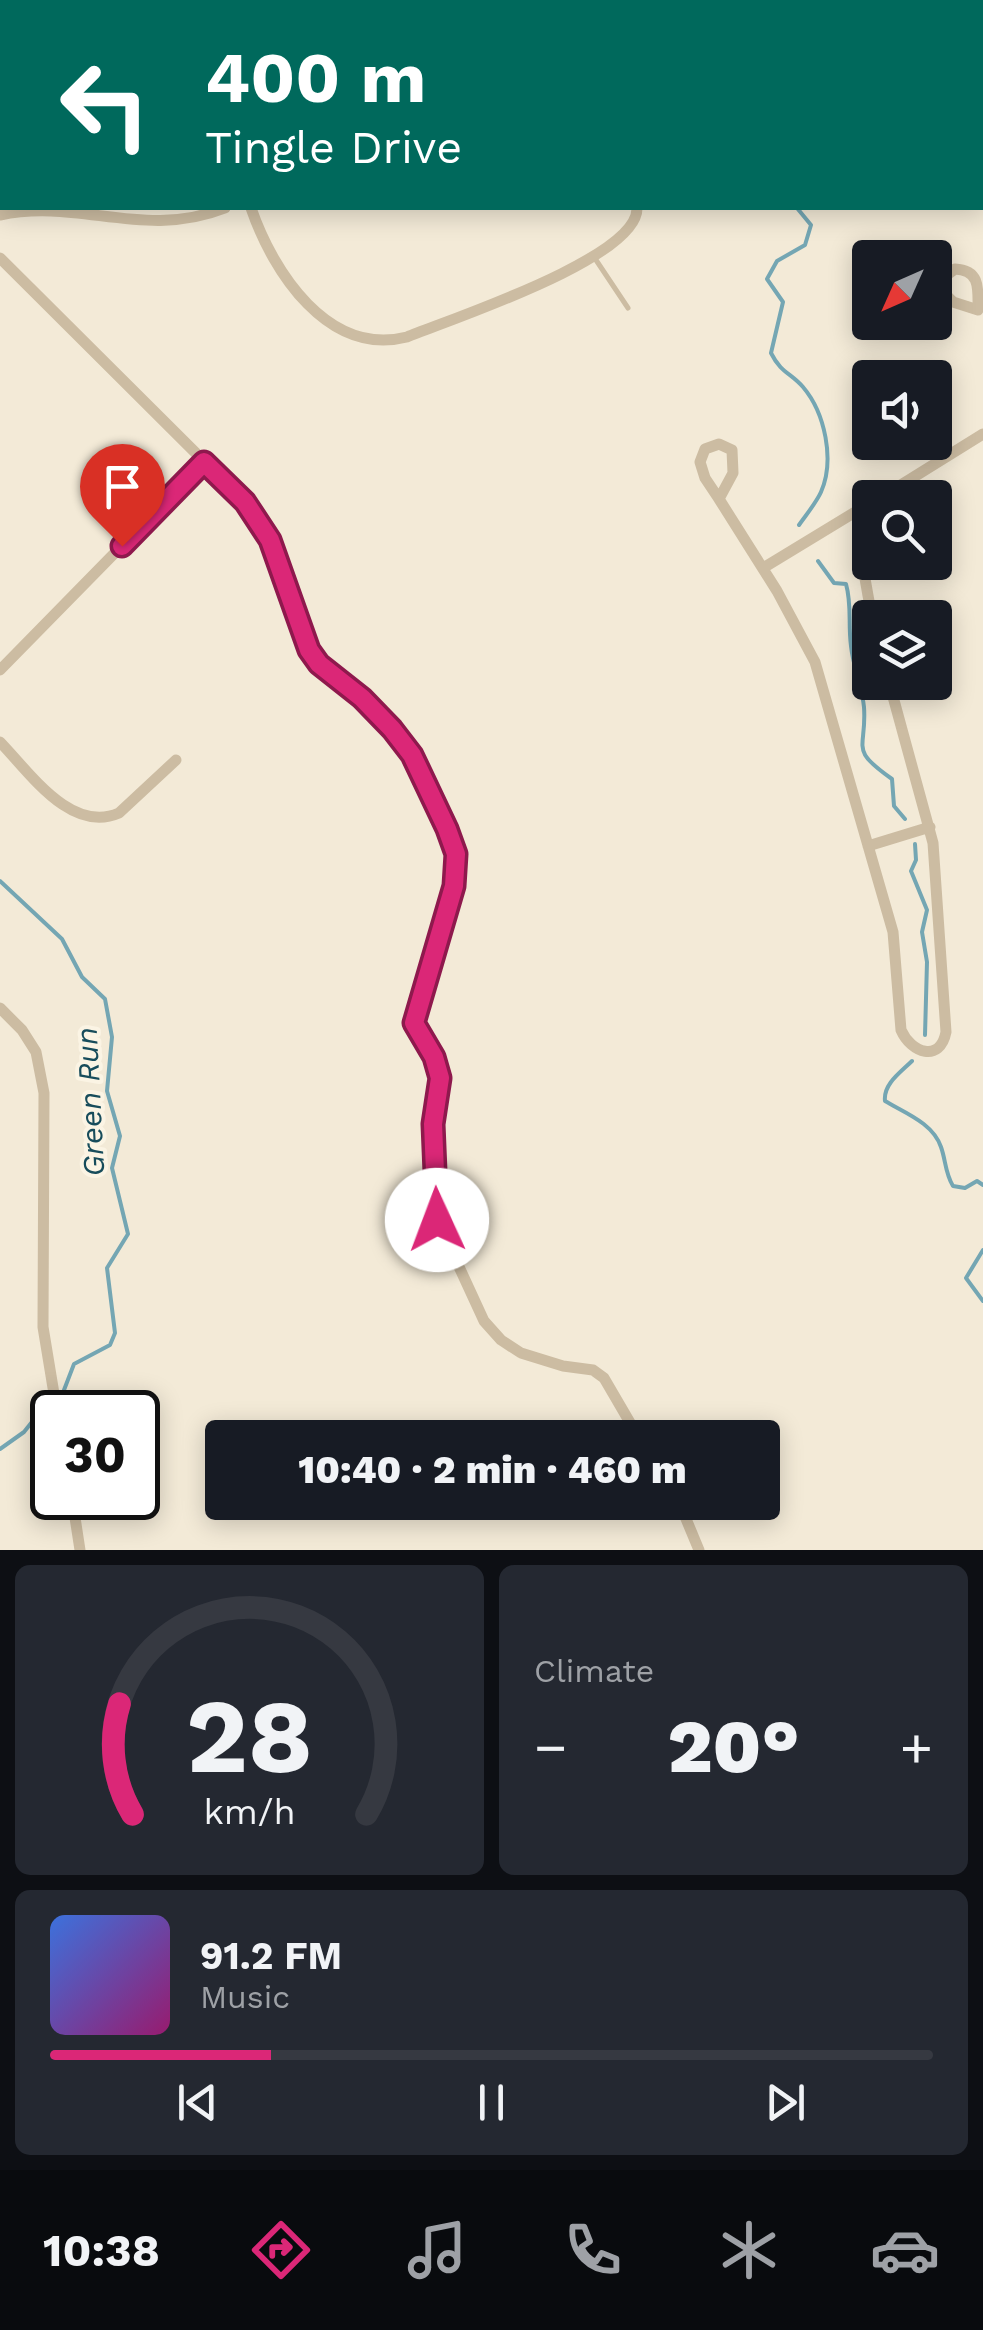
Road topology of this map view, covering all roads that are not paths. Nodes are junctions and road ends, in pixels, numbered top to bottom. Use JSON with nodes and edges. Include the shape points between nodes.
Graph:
{"nodes":[{"id":1,"x":32,"y":210,"type":"edge"},
{"id":2,"x":46,"y":210,"type":"edge"},
{"id":3,"x":217,"y":210,"type":"edge"},
{"id":4,"x":252,"y":210,"type":"edge"},
{"id":5,"x":637,"y":210,"type":"edge"},
{"id":6,"x":0,"y":215,"type":"edge"},
{"id":7,"x":594,"y":256,"type":"junction"},
{"id":8,"x":0,"y":258,"type":"edge"},
{"id":9,"x":628,"y":308,"type":"dead end"},
{"id":10,"x":983,"y":434,"type":"edge"},
{"id":11,"x":204,"y":462,"type":"junction"},
{"id":12,"x":909,"y":480,"type":"edge"},
{"id":13,"x":719,"y":499,"type":"dead end"},
{"id":14,"x":852,"y":514,"type":"edge"},
{"id":15,"x":763,"y":568,"type":"junction"},
{"id":16,"x":0,"y":670,"type":"edge"},
{"id":17,"x":895,"y":700,"type":"edge"},
{"id":18,"x":0,"y":742,"type":"edge"},
{"id":19,"x":176,"y":760,"type":"dead end"},
{"id":20,"x":930,"y":827,"type":"junction"},
{"id":21,"x":868,"y":846,"type":"junction"},
{"id":22,"x":0,"y":1008,"type":"edge"},
{"id":23,"x":53,"y":1390,"type":"edge"},
{"id":24,"x":628,"y":1420,"type":"edge"},
{"id":25,"x":75,"y":1520,"type":"edge"},
{"id":26,"x":686,"y":1520,"type":"edge"},
{"id":27,"x":80,"y":1550,"type":"edge"},
{"id":28,"x":698,"y":1550,"type":"edge"}],
"edges":[{"from":1,"to":6,"type":"street"},
{"from":2,"to":3,"type":"street","via":[[132,222]]},
{"from":4,"to":7,"type":"street","via":[[295,290],[334,325],[378,342],[518,293]]},
{"from":5,"to":7,"type":"street","via":[[627,231]]},
{"from":7,"to":9,"type":"lane"},
{"from":8,"to":11,"type":"street"},
{"from":10,"to":12,"type":"street"},
{"from":11,"to":16,"type":"street"},
{"from":11,"to":24,"type":"street","via":[[245,502],[270,540],[302,635],[319,664],[388,723],[412,755],[456,854],[445,926],[414,1023],[440,1078],[433,1124],[437,1220],[484,1321],[501,1340],[541,1361],[594,1370]]},
{"from":13,"to":15,"type":"street"},
{"from":14,"to":15,"type":"street"},
{"from":15,"to":21,"type":"street","via":[[814,662]]},
{"from":17,"to":20,"type":"street"},
{"from":18,"to":19,"type":"street","via":[[64,805],[87,818],[120,813]]},
{"from":20,"to":21,"type":"street"},
{"from":20,"to":21,"type":"street","via":[[946,1032],[941,1046],[927,1054],[901,1030],[896,947]]},
{"from":22,"to":23,"type":"street","via":[[36,1052],[44,1093],[43,1326]]},
{"from":25,"to":27,"type":"street"},
{"from":26,"to":28,"type":"street"}]}
